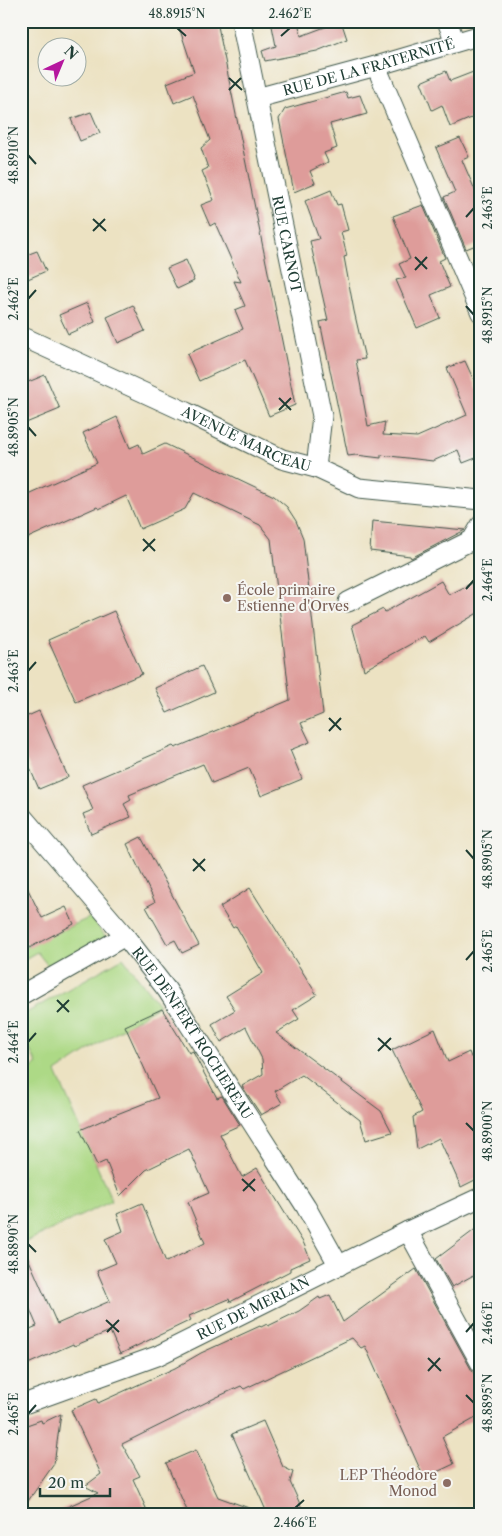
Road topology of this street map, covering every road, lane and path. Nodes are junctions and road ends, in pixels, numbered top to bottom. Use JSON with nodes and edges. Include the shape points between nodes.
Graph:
{"nodes":[{"id":1,"x":241,"y":21,"type":"edge"},
{"id":2,"x":447,"y":21,"type":"edge"},
{"id":3,"x":481,"y":35,"type":"edge"},
{"id":4,"x":455,"y":42,"type":"junction"},
{"id":5,"x":376,"y":66,"type":"junction"},
{"id":6,"x":257,"y":98,"type":"junction"},
{"id":7,"x":481,"y":313,"type":"edge"},
{"id":8,"x":21,"y":336,"type":"edge"},
{"id":9,"x":316,"y":468,"type":"junction"},
{"id":10,"x":481,"y":500,"type":"edge"},
{"id":11,"x":481,"y":525,"type":"edge"},
{"id":12,"x":348,"y":602,"type":"dead end"},
{"id":13,"x":21,"y":815,"type":"edge"},
{"id":14,"x":125,"y":936,"type":"junction"},
{"id":15,"x":21,"y":995,"type":"edge"},
{"id":16,"x":481,"y":1197,"type":"edge"},
{"id":17,"x":408,"y":1231,"type":"junction"},
{"id":18,"x":339,"y":1266,"type":"junction"},
{"id":19,"x":481,"y":1364,"type":"edge"},
{"id":20,"x":21,"y":1405,"type":"edge"}],
"edges":[{"from":1,"to":6,"type":"street","name":"RUE CARNOT"},
{"from":2,"to":4,"type":"street"},
{"from":3,"to":4,"type":"street","name":"RUE DE LA FRATERNITÉ"},
{"from":4,"to":5,"type":"street","name":"RUE DE LA FRATERNITÉ"},
{"from":5,"to":6,"type":"street","name":"RUE DE LA FRATERNITÉ"},
{"from":5,"to":7,"type":"street"},
{"from":6,"to":9,"type":"street","name":"RUE CARNOT","via":[[322,416]]},
{"from":8,"to":9,"type":"street","name":"AVENUE MARCEAU","via":[[282,459]]},
{"from":9,"to":10,"type":"street","name":"AVENUE MARCEAU","via":[[359,488]]},
{"from":11,"to":12,"type":"street","via":[[472,540]]},
{"from":13,"to":14,"type":"street","name":"RUE DENFERT ROCHEREAU"},
{"from":14,"to":15,"type":"street"},
{"from":14,"to":18,"type":"street","name":"RUE DENFERT ROCHEREAU","via":[[167,990],[306,1207]]},
{"from":16,"to":17,"type":"street","name":"RUE DE MERLAN"},
{"from":17,"to":18,"type":"street","name":"RUE DE MERLAN"},
{"from":17,"to":19,"type":"street"},
{"from":18,"to":20,"type":"street","name":"RUE DE MERLAN","via":[[157,1356]]}]}
